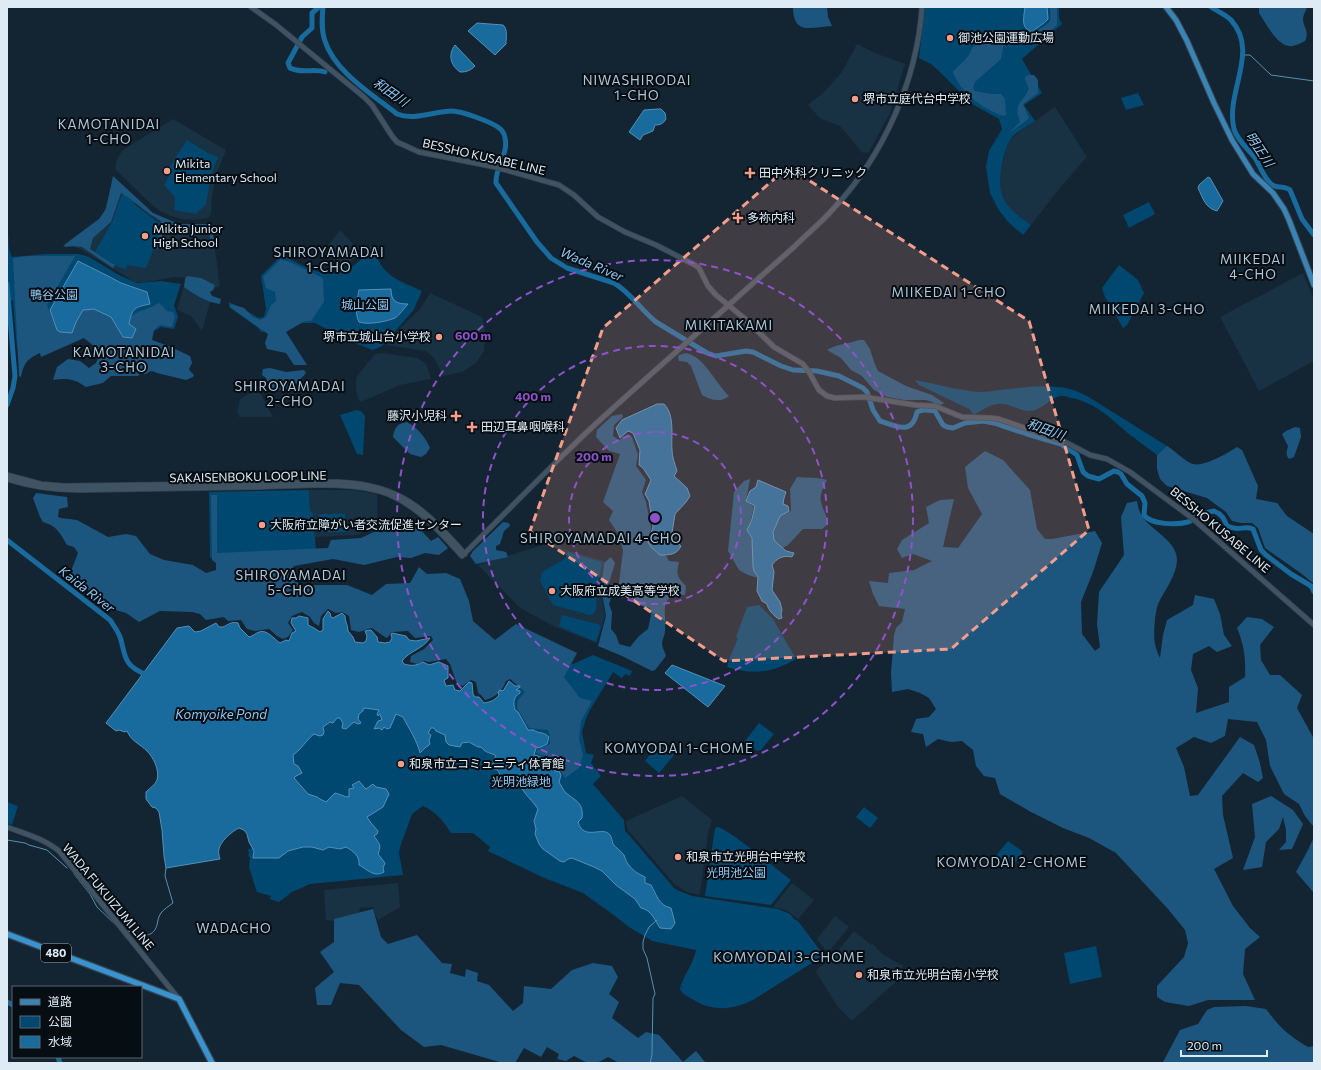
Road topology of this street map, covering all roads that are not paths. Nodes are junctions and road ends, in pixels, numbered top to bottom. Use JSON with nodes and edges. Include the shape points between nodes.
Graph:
{"nodes":[{"id":1,"x":251,"y":7,"type":"edge"},
{"id":2,"x":922,"y":7,"type":"edge"},
{"id":3,"x":1166,"y":7,"type":"edge"},
{"id":4,"x":1314,"y":285,"type":"edge"},
{"id":5,"x":728,"y":306,"type":"junction"},
{"id":6,"x":7,"y":475,"type":"edge"},
{"id":7,"x":7,"y":479,"type":"edge"},
{"id":8,"x":463,"y":555,"type":"junction"},
{"id":9,"x":1314,"y":625,"type":"edge"},
{"id":10,"x":7,"y":827,"type":"edge"},
{"id":11,"x":7,"y":934,"type":"edge"},
{"id":12,"x":179,"y":999,"type":"junction"},
{"id":13,"x":212,"y":1063,"type":"edge"}],
"edges":[{"from":1,"to":5,"type":"main road","name":"BESSHO KUSABE LINE","via":[[364,97],[397,142],[419,152],[495,167],[559,185],[598,217],[699,268],[711,291]]},
{"from":2,"to":5,"type":"main road","via":[[918,41],[901,99],[870,162],[831,212]]},
{"from":3,"to":4,"type":"main road","via":[[1176,20],[1232,140],[1254,174],[1284,209]]},
{"from":5,"to":8,"type":"main road","via":[[573,446]]},
{"from":5,"to":9,"type":"main road","name":"BESSHO KUSABE LINE","via":[[774,347],[803,364],[819,390],[827,396],[866,397],[935,406],[962,418],[999,419],[1113,462],[1194,519]]},
{"from":6,"to":8,"type":"main road","name":"SAKAISENBOKU LOOP LINE","via":[[42,484],[64,486],[337,482],[364,484],[390,491],[415,504],[434,520]]},
{"from":7,"to":8,"type":"main road","name":"SAKAISENBOKU LOOP LINE","via":[[29,486],[67,490],[337,485],[364,487],[389,495],[411,507]]},
{"from":10,"to":12,"type":"main road","name":"WADA FUKUIZUMI LINE","via":[[43,840],[60,852]]},
{"from":11,"to":12,"type":"highway","number":"480"},
{"from":12,"to":13,"type":"highway"}]}
